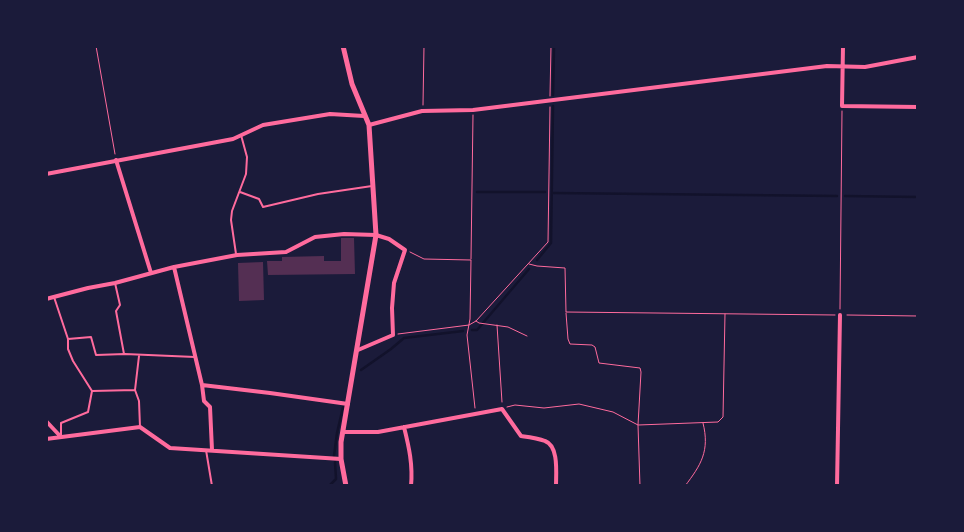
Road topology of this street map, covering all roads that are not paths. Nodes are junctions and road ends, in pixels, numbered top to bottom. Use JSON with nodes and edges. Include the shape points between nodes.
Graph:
{"nodes":[{"id":1,"x":343,"y":46,"type":"edge"},
{"id":2,"x":843,"y":46,"type":"edge"},
{"id":3,"x":918,"y":57,"type":"edge"},
{"id":4,"x":843,"y":67,"type":"junction"},
{"id":5,"x":918,"y":107,"type":"edge"},
{"id":6,"x":364,"y":116,"type":"junction"},
{"id":7,"x":369,"y":125,"type":"junction"},
{"id":8,"x":241,"y":135,"type":"junction"},
{"id":9,"x":116,"y":160,"type":"junction"},
{"id":10,"x":46,"y":174,"type":"edge"},
{"id":11,"x":373,"y":186,"type":"junction"},
{"id":12,"x":240,"y":192,"type":"junction"},
{"id":13,"x":376,"y":235,"type":"junction"},
{"id":14,"x":237,"y":256,"type":"junction"},
{"id":15,"x":174,"y":267,"type":"junction"},
{"id":16,"x":152,"y":273,"type":"junction"},
{"id":17,"x":115,"y":283,"type":"junction"},
{"id":18,"x":54,"y":297,"type":"junction"},
{"id":19,"x":46,"y":299,"type":"edge"},
{"id":20,"x":840,"y":315,"type":"road end"},
{"id":21,"x":68,"y":339,"type":"junction"},
{"id":22,"x":358,"y":350,"type":"junction"},
{"id":23,"x":124,"y":354,"type":"junction"},
{"id":24,"x":138,"y":356,"type":"junction"},
{"id":25,"x":195,"y":358,"type":"junction"},
{"id":26,"x":202,"y":385,"type":"junction"},
{"id":27,"x":135,"y":390,"type":"junction"},
{"id":28,"x":92,"y":392,"type":"junction"},
{"id":29,"x":348,"y":404,"type":"junction"},
{"id":30,"x":46,"y":421,"type":"edge"},
{"id":31,"x":140,"y":427,"type":"junction"},
{"id":32,"x":404,"y":427,"type":"junction"},
{"id":33,"x":343,"y":432,"type":"junction"},
{"id":34,"x":61,"y":437,"type":"junction"},
{"id":35,"x":46,"y":439,"type":"edge"},
{"id":36,"x":206,"y":450,"type":"junction"},
{"id":37,"x":212,"y":450,"type":"junction"},
{"id":38,"x":341,"y":459,"type":"junction"},
{"id":39,"x":212,"y":486,"type":"edge"},
{"id":40,"x":346,"y":486,"type":"edge"},
{"id":41,"x":411,"y":486,"type":"edge"},
{"id":42,"x":556,"y":486,"type":"edge"},
{"id":43,"x":837,"y":486,"type":"edge"}],
"edges":[{"from":1,"to":6,"type":"main road"},
{"from":2,"to":4,"type":"street"},
{"from":3,"to":4,"type":"street","via":[[873,66]]},
{"from":4,"to":5,"type":"street","via":[[842,106]]},
{"from":4,"to":7,"type":"street","via":[[827,66],[473,110],[424,111]]},
{"from":6,"to":7,"type":"main road"},
{"from":6,"to":8,"type":"street","via":[[330,114],[263,124]]},
{"from":7,"to":11,"type":"main road"},
{"from":8,"to":9,"type":"street"},
{"from":8,"to":12,"type":"lane","via":[[248,157]]},
{"from":9,"to":10,"type":"street"},
{"from":9,"to":16,"type":"street"},
{"from":11,"to":12,"type":"lane","via":[[318,194],[264,207],[259,199]]},
{"from":11,"to":13,"type":"main road"},
{"from":12,"to":14,"type":"lane","via":[[231,220]]},
{"from":13,"to":14,"type":"street","via":[[314,237],[286,252]]},
{"from":13,"to":22,"type":"main road"},
{"from":13,"to":22,"type":"street","via":[[405,250],[394,283],[393,335]]},
{"from":14,"to":15,"type":"street"},
{"from":15,"to":16,"type":"street"},
{"from":15,"to":25,"type":"street"},
{"from":16,"to":17,"type":"street"},
{"from":17,"to":18,"type":"street"},
{"from":17,"to":23,"type":"lane","via":[[120,305],[116,311]]},
{"from":18,"to":19,"type":"street"},
{"from":18,"to":21,"type":"lane"},
{"from":20,"to":43,"type":"street"},
{"from":21,"to":23,"type":"lane","via":[[91,337],[96,355]]},
{"from":21,"to":28,"type":"lane","via":[[73,360]]},
{"from":22,"to":29,"type":"main road"},
{"from":23,"to":24,"type":"lane"},
{"from":24,"to":25,"type":"lane"},
{"from":24,"to":27,"type":"lane"},
{"from":25,"to":26,"type":"street"},
{"from":26,"to":29,"type":"street"},
{"from":26,"to":37,"type":"street","via":[[204,401],[210,407]]},
{"from":27,"to":28,"type":"lane"},
{"from":27,"to":31,"type":"lane"},
{"from":28,"to":34,"type":"lane","via":[[88,412],[61,423]]},
{"from":29,"to":33,"type":"main road"},
{"from":30,"to":34,"type":"street"},
{"from":31,"to":34,"type":"street"},
{"from":31,"to":36,"type":"street","via":[[170,448]]},
{"from":32,"to":33,"type":"street","via":[[378,432]]},
{"from":32,"to":41,"type":"street","via":[[410,450]]},
{"from":32,"to":42,"type":"street","via":[[502,409],[521,436],[547,441],[553,448]]},
{"from":33,"to":38,"type":"main road"},
{"from":34,"to":35,"type":"street"},
{"from":36,"to":37,"type":"street"},
{"from":36,"to":39,"type":"lane"},
{"from":37,"to":38,"type":"street"},
{"from":38,"to":40,"type":"main road"}]}
